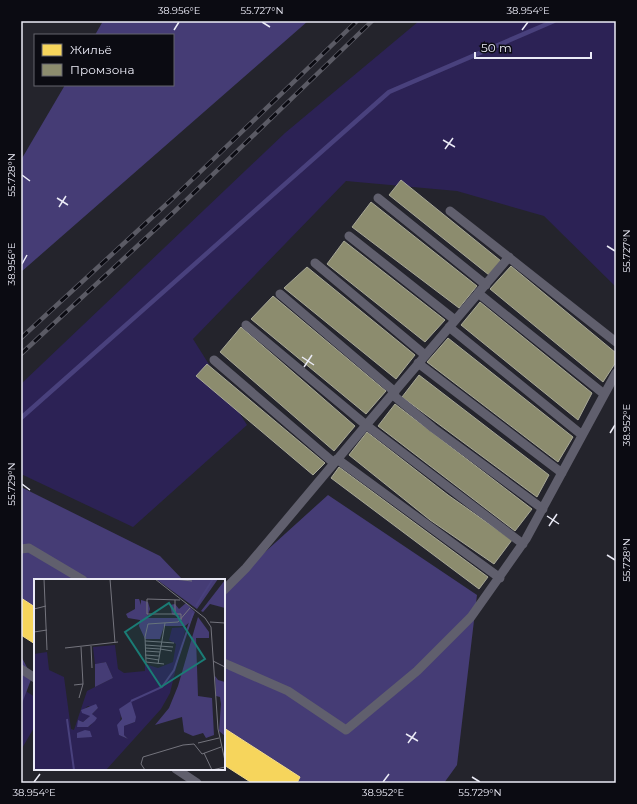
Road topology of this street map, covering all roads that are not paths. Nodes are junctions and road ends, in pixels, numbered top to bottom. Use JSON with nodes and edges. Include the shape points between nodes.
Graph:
{"nodes":[{"id":1,"x":378,"y":198,"type":"dead end"},
{"id":2,"x":450,"y":210,"type":"dead end"},
{"id":3,"x":349,"y":236,"type":"dead end"},
{"id":4,"x":509,"y":257,"type":"junction"},
{"id":5,"x":315,"y":263,"type":"dead end"},
{"id":6,"x":486,"y":285,"type":"junction"},
{"id":7,"x":478,"y":293,"type":"junction"},
{"id":8,"x":280,"y":294,"type":"dead end"},
{"id":9,"x":455,"y":320,"type":"junction"},
{"id":10,"x":246,"y":325,"type":"dead end"},
{"id":11,"x":449,"y":327,"type":"junction"},
{"id":12,"x":616,"y":342,"type":"edge"},
{"id":13,"x":425,"y":355,"type":"junction"},
{"id":14,"x":214,"y":360,"type":"dead end"},
{"id":15,"x":418,"y":364,"type":"junction"},
{"id":16,"x":616,"y":373,"type":"edge"},
{"id":17,"x":394,"y":393,"type":"junction"},
{"id":18,"x":604,"y":394,"type":"junction"},
{"id":19,"x":366,"y":425,"type":"junction"},
{"id":20,"x":582,"y":435,"type":"junction"},
{"id":21,"x":336,"y":461,"type":"junction"},
{"id":22,"x":562,"y":473,"type":"junction"},
{"id":23,"x":543,"y":509,"type":"junction"},
{"id":24,"x":523,"y":544,"type":"junction"},
{"id":25,"x":21,"y":550,"type":"edge"},
{"id":26,"x":500,"y":578,"type":"junction"},
{"id":27,"x":81,"y":579,"type":"edge"},
{"id":28,"x":225,"y":589,"type":"edge"},
{"id":29,"x":225,"y":663,"type":"edge"},
{"id":30,"x":21,"y":669,"type":"edge"},
{"id":31,"x":34,"y":677,"type":"edge"},
{"id":32,"x":178,"y":770,"type":"edge"},
{"id":33,"x":197,"y":783,"type":"edge"}],
"edges":[{"from":1,"to":6,"type":"lane"},
{"from":2,"to":4,"type":"lane"},
{"from":3,"to":9,"type":"lane"},
{"from":4,"to":6,"type":"lane"},
{"from":4,"to":12,"type":"lane"},
{"from":5,"to":13,"type":"lane"},
{"from":6,"to":7,"type":"lane"},
{"from":7,"to":9,"type":"lane"},
{"from":7,"to":18,"type":"lane"},
{"from":8,"to":17,"type":"lane"},
{"from":9,"to":11,"type":"lane"},
{"from":10,"to":19,"type":"lane"},
{"from":11,"to":13,"type":"lane"},
{"from":11,"to":20,"type":"lane"},
{"from":13,"to":15,"type":"lane"},
{"from":14,"to":21,"type":"lane"},
{"from":15,"to":17,"type":"lane"},
{"from":15,"to":22,"type":"lane"},
{"from":16,"to":18,"type":"lane"},
{"from":17,"to":19,"type":"lane"},
{"from":17,"to":23,"type":"lane","via":[[433,428]]},
{"from":18,"to":20,"type":"lane"},
{"from":19,"to":21,"type":"lane"},
{"from":19,"to":24,"type":"lane"},
{"from":20,"to":22,"type":"lane"},
{"from":21,"to":26,"type":"lane"},
{"from":21,"to":28,"type":"lane","via":[[246,568]]},
{"from":22,"to":23,"type":"lane"},
{"from":23,"to":24,"type":"lane"},
{"from":24,"to":26,"type":"lane"},
{"from":25,"to":27,"type":"lane","via":[[29,548]]},
{"from":26,"to":29,"type":"lane","via":[[455,635],[346,730],[288,691]]},
{"from":30,"to":31,"type":"lane"},
{"from":32,"to":33,"type":"lane"}]}
